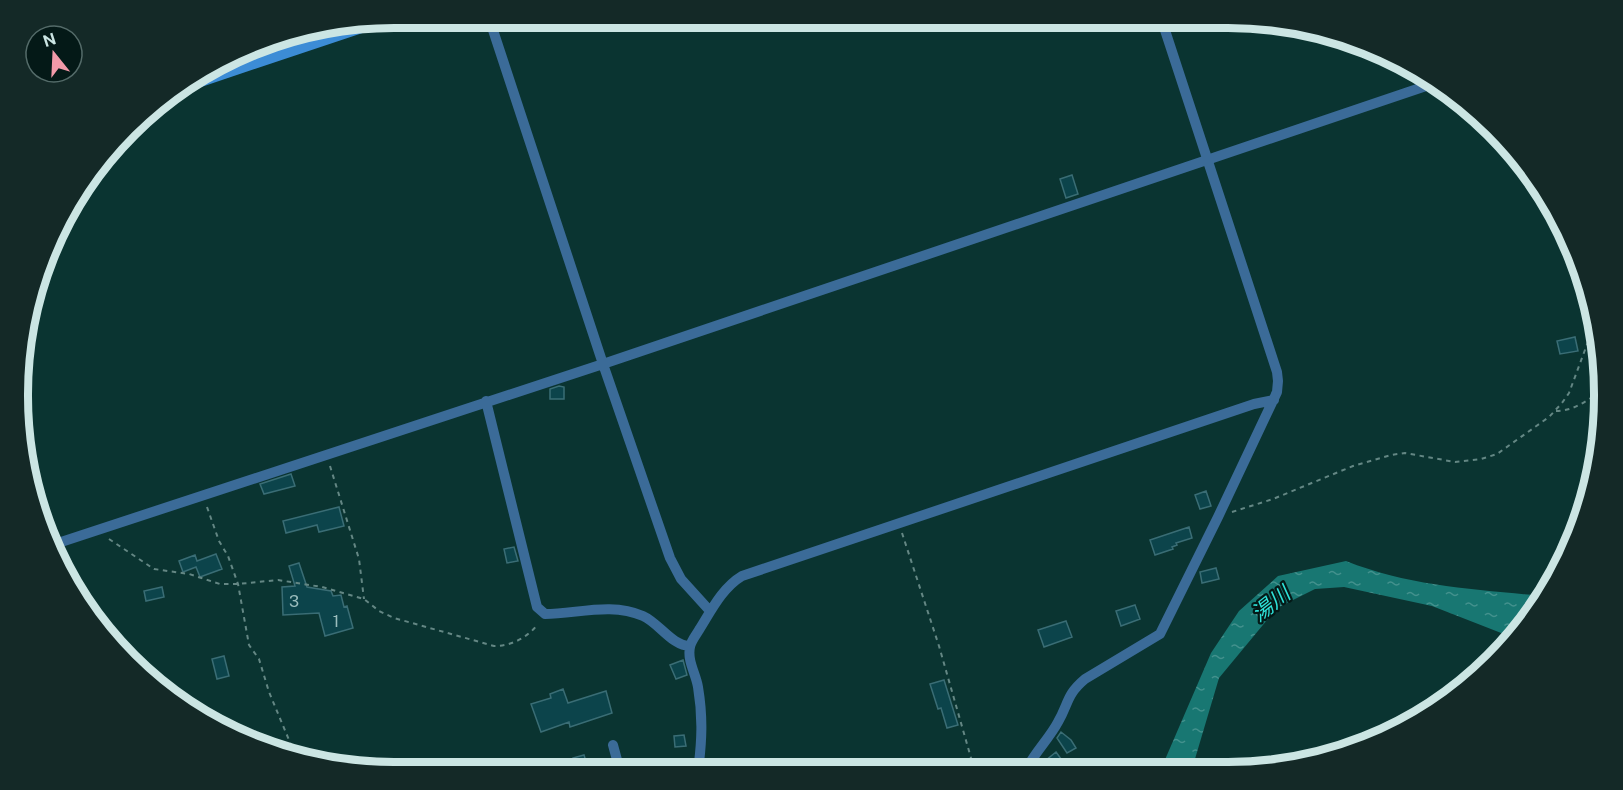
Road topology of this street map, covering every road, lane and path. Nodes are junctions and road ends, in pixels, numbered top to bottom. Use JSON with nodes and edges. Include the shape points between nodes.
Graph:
{"nodes":[{"id":1,"x":492,"y":28,"type":"edge"},
{"id":2,"x":1164,"y":28,"type":"edge"},
{"id":3,"x":328,"y":35,"type":"edge"},
{"id":4,"x":250,"y":58,"type":"edge"},
{"id":5,"x":1425,"y":86,"type":"edge"},
{"id":6,"x":1207,"y":159,"type":"junction"},
{"id":7,"x":1589,"y":338,"type":"edge"},
{"id":8,"x":603,"y":364,"type":"junction"},
{"id":9,"x":1594,"y":396,"type":"edge"},
{"id":10,"x":1274,"y":400,"type":"junction"},
{"id":11,"x":486,"y":401,"type":"junction"},
{"id":12,"x":1555,"y":411,"type":"junction"},
{"id":13,"x":327,"y":454,"type":"junction"},
{"id":14,"x":203,"y":495,"type":"junction"},
{"id":15,"x":1218,"y":517,"type":"junction"},
{"id":16,"x":900,"y":524,"type":"junction"},
{"id":17,"x":97,"y":530,"type":"junction"},
{"id":18,"x":59,"y":543,"type":"edge"},
{"id":19,"x":238,"y":584,"type":"junction"},
{"id":20,"x":364,"y":599,"type":"junction"},
{"id":21,"x":710,"y":611,"type":"junction"},
{"id":22,"x":544,"y":614,"type":"junction"},
{"id":23,"x":690,"y":646,"type":"junction"},
{"id":24,"x":613,"y":744,"type":"dead end"},
{"id":25,"x":292,"y":746,"type":"edge"},
{"id":26,"x":618,"y":762,"type":"edge"},
{"id":27,"x":699,"y":762,"type":"edge"},
{"id":28,"x":971,"y":762,"type":"edge"},
{"id":29,"x":1030,"y":762,"type":"edge"}],
"edges":[{"from":1,"to":8,"type":"street"},
{"from":2,"to":6,"type":"street"},
{"from":3,"to":4,"type":"main road"},
{"from":5,"to":6,"type":"street"},
{"from":6,"to":8,"type":"street"},
{"from":6,"to":10,"type":"street","via":[[1276,372]]},
{"from":7,"to":12,"type":"path","via":[[1569,393]]},
{"from":8,"to":11,"type":"street"},
{"from":8,"to":21,"type":"street","via":[[670,558],[681,579]]},
{"from":9,"to":12,"type":"path","via":[[1580,406]]},
{"from":10,"to":15,"type":"street"},
{"from":10,"to":16,"type":"street"},
{"from":11,"to":13,"type":"street"},
{"from":11,"to":22,"type":"street","via":[[537,607]]},
{"from":12,"to":15,"type":"path","via":[[1497,454],[1455,462],[1391,454]]},
{"from":13,"to":14,"type":"street"},
{"from":13,"to":20,"type":"path","via":[[359,559]]},
{"from":14,"to":17,"type":"street"},
{"from":14,"to":19,"type":"path"},
{"from":15,"to":29,"type":"street","via":[[1160,634],[1075,687],[1059,722]]},
{"from":16,"to":21,"type":"street","via":[[742,576],[729,585]]},
{"from":16,"to":28,"type":"path"},
{"from":17,"to":18,"type":"street"},
{"from":17,"to":19,"type":"path","via":[[154,569],[220,584]]},
{"from":19,"to":20,"type":"path","via":[[278,580]]},
{"from":19,"to":25,"type":"path","via":[[249,645],[259,659]]},
{"from":20,"to":22,"type":"path","via":[[394,618],[494,646],[527,636]]},
{"from":21,"to":23,"type":"street"},
{"from":22,"to":23,"type":"street","via":[[619,610],[643,616],[677,642]]},
{"from":23,"to":27,"type":"street","via":[[703,738]]},
{"from":24,"to":26,"type":"street"}]}
